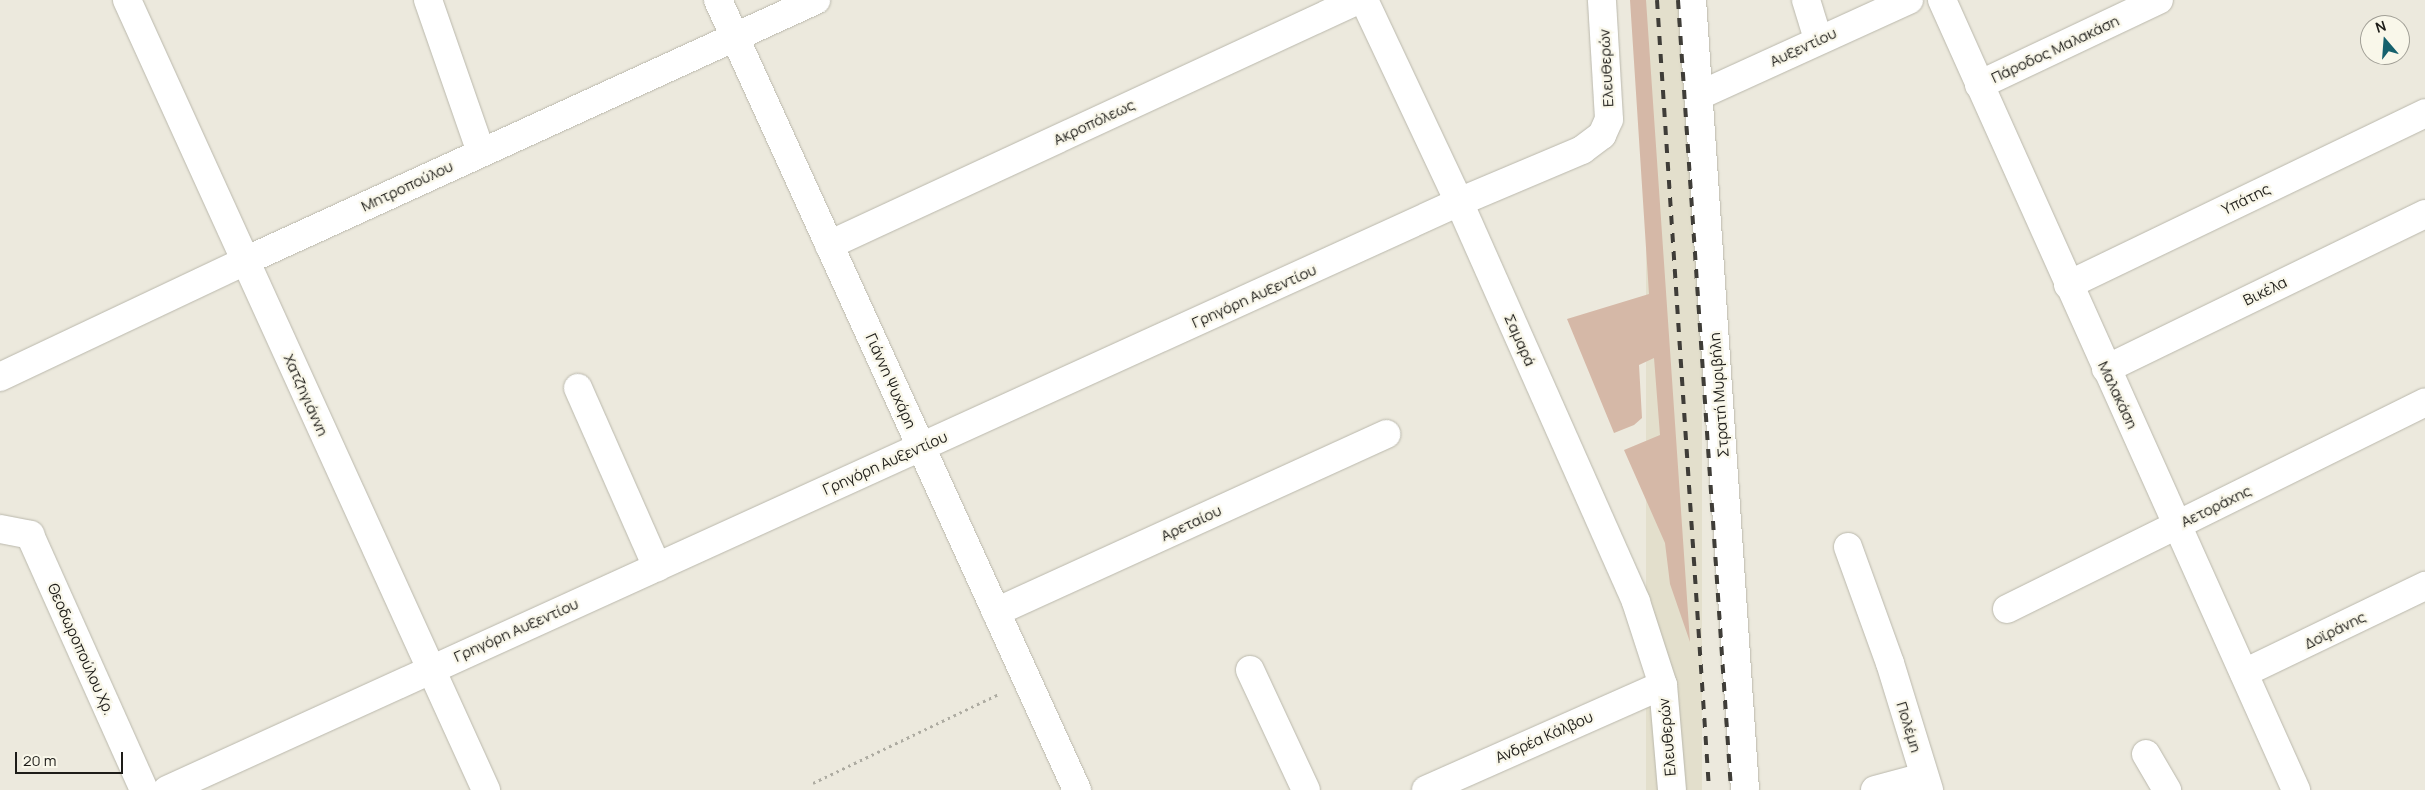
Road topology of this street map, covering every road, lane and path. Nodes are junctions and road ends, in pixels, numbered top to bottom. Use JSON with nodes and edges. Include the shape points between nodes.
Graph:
{"nodes":[{"id":1,"x":127,"y":0,"type":"edge"},
{"id":2,"x":428,"y":0,"type":"edge"},
{"id":3,"x":718,"y":0,"type":"edge"},
{"id":4,"x":816,"y":0,"type":"edge"},
{"id":5,"x":1358,"y":0,"type":"edge"},
{"id":6,"x":1364,"y":0,"type":"edge"},
{"id":7,"x":1602,"y":0,"type":"edge"},
{"id":8,"x":1692,"y":0,"type":"edge"},
{"id":9,"x":1806,"y":0,"type":"edge"},
{"id":10,"x":1909,"y":0,"type":"edge"},
{"id":11,"x":1942,"y":0,"type":"edge"},
{"id":12,"x":2158,"y":0,"type":"edge"},
{"id":13,"x":735,"y":38,"type":"junction"},
{"id":14,"x":1818,"y":39,"type":"junction"},
{"id":15,"x":1979,"y":85,"type":"junction"},
{"id":16,"x":1698,"y":96,"type":"junction"},
{"id":17,"x":2425,"y":114,"type":"edge"},
{"id":18,"x":1602,"y":135,"type":"joint"},
{"id":19,"x":481,"y":152,"type":"junction"},
{"id":20,"x":1459,"y":202,"type":"junction"},
{"id":21,"x":2425,"y":214,"type":"edge"},
{"id":22,"x":829,"y":245,"type":"junction"},
{"id":23,"x":245,"y":261,"type":"junction"},
{"id":24,"x":2068,"y":285,"type":"junction"},
{"id":25,"x":2106,"y":369,"type":"junction"},
{"id":26,"x":0,"y":378,"type":"edge"},
{"id":27,"x":578,"y":388,"type":"dead end"},
{"id":28,"x":2425,"y":402,"type":"edge"},
{"id":29,"x":1386,"y":434,"type":"dead end"},
{"id":30,"x":921,"y":448,"type":"junction"},
{"id":31,"x":2177,"y":525,"type":"junction"},
{"id":32,"x":0,"y":529,"type":"edge"},
{"id":33,"x":1848,"y":547,"type":"dead end"},
{"id":34,"x":657,"y":567,"type":"junction"},
{"id":35,"x":2425,"y":586,"type":"edge"},
{"id":36,"x":2006,"y":608,"type":"dead end"},
{"id":37,"x":996,"y":612,"type":"junction"},
{"id":38,"x":431,"y":669,"type":"junction"},
{"id":39,"x":1250,"y":670,"type":"dead end"},
{"id":40,"x":2244,"y":673,"type":"junction"},
{"id":41,"x":1027,"y":681,"type":"junction"},
{"id":42,"x":1662,"y":685,"type":"junction"},
{"id":43,"x":2146,"y":754,"type":"dead end"},
{"id":44,"x":813,"y":783,"type":"dead end"},
{"id":45,"x":1926,"y":783,"type":"edge"},
{"id":46,"x":144,"y":790,"type":"edge"},
{"id":47,"x":167,"y":790,"type":"edge"},
{"id":48,"x":486,"y":790,"type":"edge"},
{"id":49,"x":1077,"y":790,"type":"edge"},
{"id":50,"x":1306,"y":790,"type":"edge"},
{"id":51,"x":1426,"y":790,"type":"edge"},
{"id":52,"x":1672,"y":790,"type":"edge"},
{"id":53,"x":1745,"y":790,"type":"edge"},
{"id":54,"x":1875,"y":790,"type":"edge"},
{"id":55,"x":2167,"y":790,"type":"edge"},
{"id":56,"x":2296,"y":790,"type":"edge"}],
"edges":[{"from":1,"to":23,"type":"street","name":"Χατζηγιάννη"},
{"from":2,"to":19,"type":"street"},
{"from":3,"to":13,"type":"street","name":"Γιάννη Ψυχάρη"},
{"from":4,"to":13,"type":"street","name":"Μητροπούλου"},
{"from":5,"to":22,"type":"street","name":"Ακροπόλεως"},
{"from":6,"to":20,"type":"street","name":"Σαμαρά"},
{"from":7,"to":18,"type":"street","name":"Ελευθερών","via":[[1609,118]]},
{"from":8,"to":16,"type":"street","name":"Στρατή Μυριβήλη"},
{"from":9,"to":14,"type":"street"},
{"from":10,"to":14,"type":"street","name":"Αυξεντίου"},
{"from":11,"to":15,"type":"street","name":"Μαλακάση"},
{"from":12,"to":15,"type":"street","name":"Πάροδος Μαλακάση"},
{"from":13,"to":19,"type":"street","name":"Μητροπούλου"},
{"from":13,"to":22,"type":"street","name":"Γιάννη Ψυχάρη"},
{"from":14,"to":16,"type":"street","name":"Αυξεντίου"},
{"from":15,"to":24,"type":"street","name":"Μαλακάση"},
{"from":16,"to":53,"type":"street","name":"Στρατή Μυριβήλη"},
{"from":17,"to":24,"type":"street","name":"Υπάτης"},
{"from":18,"to":20,"type":"street","name":"Γρηγόρη Αυξεντίου","via":[[1582,150]]},
{"from":19,"to":23,"type":"street","name":"Μητροπούλου"},
{"from":20,"to":30,"type":"street","name":"Γρηγόρη Αυξεντίου"},
{"from":20,"to":42,"type":"street","name":"Σαμαρά","via":[[1636,602]]},
{"from":21,"to":25,"type":"street","name":"Βικέλα"},
{"from":22,"to":30,"type":"street","name":"Γιάννη Ψυχάρη"},
{"from":23,"to":26,"type":"street","name":"Μητροπούλου"},
{"from":23,"to":38,"type":"street","name":"Χατζηγιάννη"},
{"from":24,"to":25,"type":"street","name":"Μαλακάση"},
{"from":25,"to":31,"type":"street","name":"Μαλακάση"},
{"from":27,"to":34,"type":"street"},
{"from":28,"to":31,"type":"street","name":"Αετοράχης"},
{"from":29,"to":37,"type":"street","name":"Αρεταίου"},
{"from":30,"to":34,"type":"street","name":"Γρηγόρη Αυξεντίου"},
{"from":30,"to":37,"type":"street","name":"Γιάννη Ψυχάρη"},
{"from":31,"to":36,"type":"street","name":"Αετοράχης"},
{"from":31,"to":40,"type":"street","name":"Μαλακάση"},
{"from":32,"to":46,"type":"street","name":"Θεοδωροπούλου Χρ.","via":[[30,535]]},
{"from":33,"to":45,"type":"street","name":"Πολέμη","via":[[1890,663]]},
{"from":34,"to":38,"type":"street","name":"Γρηγόρη Αυξεντίου"},
{"from":35,"to":40,"type":"street","name":"Δοϊράνης"},
{"from":37,"to":41,"type":"street","name":"Γιάννη Ψυχάρη"},
{"from":38,"to":47,"type":"street","name":"Γρηγόρη Αυξεντίου"},
{"from":38,"to":48,"type":"street","name":"Χατζηγιάννη"},
{"from":39,"to":50,"type":"street"},
{"from":40,"to":56,"type":"street","name":"Μαλακάση"},
{"from":41,"to":44,"type":"path"},
{"from":41,"to":49,"type":"street","name":"Γιάννη Ψυχάρη"},
{"from":42,"to":51,"type":"street","name":"Ανδρέα Κάλβου"},
{"from":42,"to":52,"type":"street","name":"Ελευθερών"},
{"from":43,"to":55,"type":"street"},
{"from":45,"to":54,"type":"street"}]}
